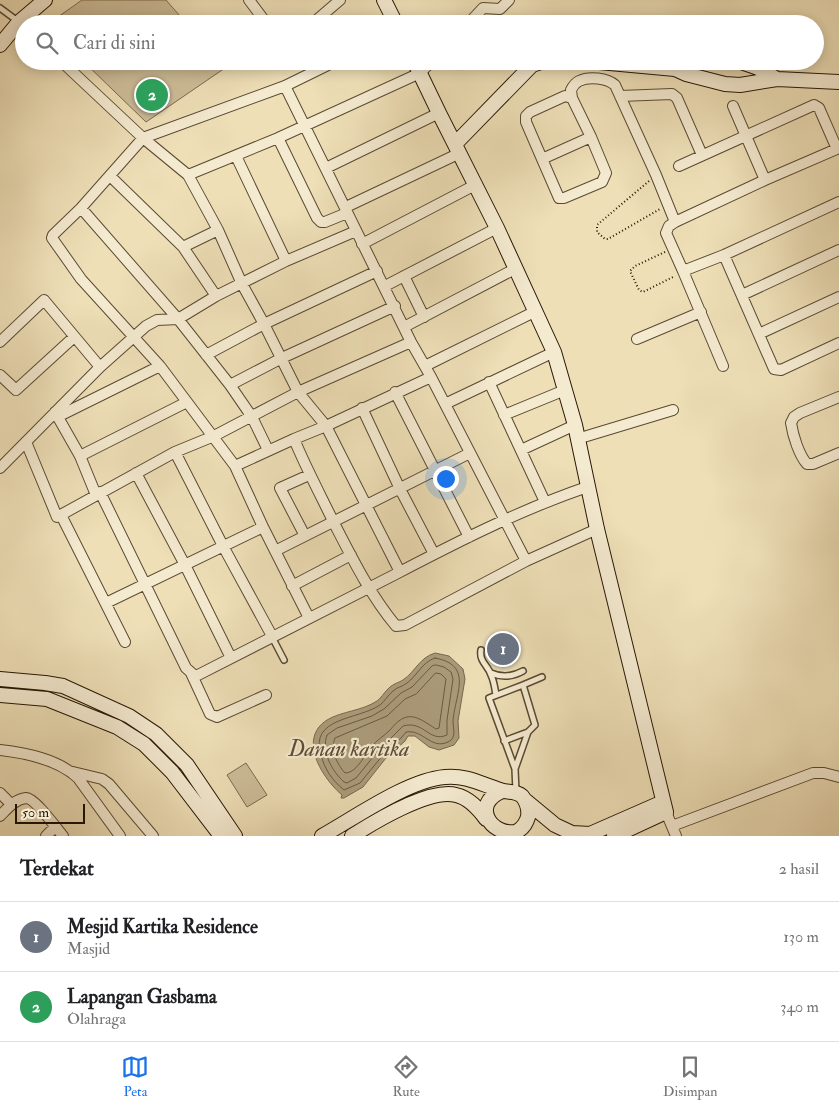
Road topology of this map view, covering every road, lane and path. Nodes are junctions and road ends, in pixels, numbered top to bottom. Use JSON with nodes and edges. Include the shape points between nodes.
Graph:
{"nodes":[{"id":1,"x":45,"y":0,"type":"edge"},
{"id":2,"x":249,"y":0,"type":"edge"},
{"id":3,"x":340,"y":0,"type":"edge"},
{"id":4,"x":384,"y":0,"type":"edge"},
{"id":5,"x":509,"y":0,"type":"edge"},
{"id":6,"x":0,"y":8,"type":"edge"},
{"id":7,"x":31,"y":15,"type":"edge"},
{"id":8,"x":260,"y":15,"type":"edge"},
{"id":9,"x":322,"y":15,"type":"edge"},
{"id":10,"x":392,"y":15,"type":"edge"},
{"id":11,"x":476,"y":15,"type":"edge"},
{"id":12,"x":15,"y":20,"type":"edge"},
{"id":13,"x":15,"y":31,"type":"edge"},
{"id":14,"x":0,"y":45,"type":"edge"},
{"id":15,"x":71,"y":70,"type":"edge"},
{"id":16,"x":318,"y":70,"type":"edge"},
{"id":17,"x":411,"y":70,"type":"edge"},
{"id":18,"x":418,"y":70,"type":"edge"},
{"id":19,"x":527,"y":70,"type":"edge"},
{"id":20,"x":677,"y":70,"type":"edge"},
{"id":21,"x":761,"y":70,"type":"edge"},
{"id":22,"x":777,"y":79,"type":"junction"},
{"id":23,"x":839,"y":82,"type":"edge"},
{"id":24,"x":285,"y":86,"type":"junction"},
{"id":25,"x":620,"y":96,"type":"junction"},
{"id":26,"x":572,"y":98,"type":"junction"},
{"id":27,"x":732,"y":106,"type":"dead end"},
{"id":28,"x":439,"y":113,"type":"junction"},
{"id":29,"x":306,"y":125,"type":"junction"},
{"id":30,"x":591,"y":137,"type":"junction"},
{"id":31,"x":746,"y":137,"type":"junction"},
{"id":32,"x":143,"y":138,"type":"junction"},
{"id":33,"x":278,"y":138,"type":"junction"},
{"id":34,"x":838,"y":148,"type":"edge"},
{"id":35,"x":459,"y":151,"type":"junction"},
{"id":36,"x":702,"y":155,"type":"junction"},
{"id":37,"x":236,"y":156,"type":"junction"},
{"id":38,"x":542,"y":159,"type":"junction"},
{"id":39,"x":679,"y":166,"type":"dead end"},
{"id":40,"x":326,"y":168,"type":"junction"},
{"id":41,"x":188,"y":175,"type":"junction"},
{"id":42,"x":656,"y":175,"type":"junction"},
{"id":43,"x":110,"y":176,"type":"junction"},
{"id":44,"x":765,"y":180,"type":"junction"},
{"id":45,"x":475,"y":185,"type":"junction"},
{"id":46,"x":839,"y":202,"type":"edge"},
{"id":47,"x":668,"y":204,"type":"junction"},
{"id":48,"x":81,"y":208,"type":"junction"},
{"id":49,"x":347,"y":210,"type":"junction"},
{"id":50,"x":675,"y":222,"type":"junction"},
{"id":51,"x":497,"y":228,"type":"junction"},
{"id":52,"x":218,"y":230,"type":"junction"},
{"id":53,"x":356,"y":231,"type":"junction"},
{"id":54,"x":362,"y":244,"type":"junction"},
{"id":55,"x":184,"y":247,"type":"junction"},
{"id":56,"x":673,"y":248,"type":"junction"},
{"id":57,"x":839,"y":250,"type":"edge"},
{"id":58,"x":724,"y":255,"type":"junction"},
{"id":59,"x":286,"y":261,"type":"junction"},
{"id":60,"x":377,"y":271,"type":"junction"},
{"id":61,"x":683,"y":271,"type":"junction"},
{"id":62,"x":509,"y":272,"type":"dead end"},
{"id":63,"x":404,"y":276,"type":"junction"},
{"id":64,"x":242,"y":284,"type":"junction"},
{"id":65,"x":385,"y":286,"type":"junction"},
{"id":66,"x":742,"y":295,"type":"junction"},
{"id":67,"x":216,"y":296,"type":"junction"},
{"id":68,"x":839,"y":297,"type":"edge"},
{"id":69,"x":395,"y":306,"type":"junction"},
{"id":70,"x":536,"y":311,"type":"junction"},
{"id":71,"x":701,"y":312,"type":"junction"},
{"id":72,"x":424,"y":317,"type":"junction"},
{"id":73,"x":178,"y":319,"type":"junction"},
{"id":74,"x":264,"y":324,"type":"junction"},
{"id":75,"x":404,"y":327,"type":"junction"},
{"id":76,"x":759,"y":334,"type":"junction"},
{"id":77,"x":74,"y":337,"type":"junction"},
{"id":78,"x":133,"y":337,"type":"junction"},
{"id":79,"x":637,"y":339,"type":"dead end"},
{"id":80,"x":0,"y":342,"type":"edge"},
{"id":81,"x":411,"y":342,"type":"junction"},
{"id":82,"x":839,"y":343,"type":"edge"},
{"id":83,"x":554,"y":352,"type":"junction"},
{"id":84,"x":206,"y":355,"type":"junction"},
{"id":85,"x":282,"y":358,"type":"junction"},
{"id":86,"x":160,"y":366,"type":"junction"},
{"id":87,"x":425,"y":366,"type":"junction"},
{"id":88,"x":723,"y":366,"type":"dead end"},
{"id":89,"x":100,"y":367,"type":"junction"},
{"id":90,"x":0,"y":376,"type":"edge"},
{"id":91,"x":431,"y":377,"type":"junction"},
{"id":92,"x":488,"y":382,"type":"junction"},
{"id":93,"x":230,"y":385,"type":"junction"},
{"id":94,"x":565,"y":390,"type":"junction"},
{"id":95,"x":298,"y":392,"type":"junction"},
{"id":96,"x":395,"y":392,"type":"junction"},
{"id":97,"x":839,"y":397,"type":"edge"},
{"id":98,"x":187,"y":402,"type":"junction"},
{"id":99,"x":445,"y":404,"type":"junction"},
{"id":100,"x":362,"y":408,"type":"junction"},
{"id":101,"x":673,"y":410,"type":"dead end"},
{"id":102,"x":56,"y":414,"type":"junction"},
{"id":103,"x":504,"y":415,"type":"junction"},
{"id":104,"x":252,"y":417,"type":"junction"},
{"id":105,"x":574,"y":425,"type":"junction"},
{"id":106,"x":326,"y":426,"type":"junction"},
{"id":107,"x":214,"y":436,"type":"junction"},
{"id":108,"x":294,"y":439,"type":"junction"},
{"id":109,"x":577,"y":439,"type":"junction"},
{"id":110,"x":26,"y":442,"type":"junction"},
{"id":111,"x":268,"y":450,"type":"junction"},
{"id":112,"x":522,"y":450,"type":"junction"},
{"id":113,"x":175,"y":452,"type":"junction"},
{"id":114,"x":470,"y":453,"type":"junction"},
{"id":115,"x":839,"y":453,"type":"edge"},
{"id":116,"x":80,"y":456,"type":"junction"},
{"id":117,"x":235,"y":466,"type":"junction"},
{"id":118,"x":0,"y":468,"type":"edge"},
{"id":119,"x":435,"y":470,"type":"junction"},
{"id":120,"x":136,"y":473,"type":"junction"},
{"id":121,"x":309,"y":475,"type":"junction"},
{"id":122,"x":587,"y":487,"type":"junction"},
{"id":123,"x":400,"y":489,"type":"junction"},
{"id":124,"x":98,"y":493,"type":"junction"},
{"id":125,"x":544,"y":502,"type":"junction"},
{"id":126,"x":367,"y":505,"type":"junction"},
{"id":127,"x":61,"y":515,"type":"junction"},
{"id":128,"x":503,"y":520,"type":"junction"},
{"id":129,"x":334,"y":522,"type":"junction"},
{"id":130,"x":263,"y":527,"type":"junction"},
{"id":131,"x":597,"y":529,"type":"junction"},
{"id":132,"x":305,"y":536,"type":"junction"},
{"id":133,"x":469,"y":537,"type":"junction"},
{"id":134,"x":223,"y":546,"type":"junction"},
{"id":135,"x":275,"y":551,"type":"junction"},
{"id":136,"x":434,"y":554,"type":"junction"},
{"id":137,"x":351,"y":555,"type":"junction"},
{"id":138,"x":526,"y":561,"type":"junction"},
{"id":139,"x":185,"y":565,"type":"junction"},
{"id":140,"x":400,"y":572,"type":"junction"},
{"id":141,"x":144,"y":585,"type":"junction"},
{"id":142,"x":292,"y":586,"type":"junction"},
{"id":143,"x":369,"y":588,"type":"junction"},
{"id":144,"x":106,"y":603,"type":"junction"},
{"id":145,"x":309,"y":618,"type":"junction"},
{"id":146,"x":272,"y":636,"type":"junction"},
{"id":147,"x":125,"y":642,"type":"dead end"},
{"id":148,"x":481,"y":650,"type":"dead end"},
{"id":149,"x":231,"y":658,"type":"junction"},
{"id":150,"x":284,"y":660,"type":"dead end"},
{"id":151,"x":523,"y":671,"type":"dead end"},
{"id":152,"x":191,"y":673,"type":"junction"},
{"id":153,"x":491,"y":673,"type":"junction"},
{"id":154,"x":542,"y":677,"type":"dead end"},
{"id":155,"x":0,"y":679,"type":"edge"},
{"id":156,"x":523,"y":685,"type":"junction"},
{"id":157,"x":0,"y":695,"type":"edge"},
{"id":158,"x":266,"y":695,"type":"dead end"},
{"id":159,"x":496,"y":695,"type":"junction"},
{"id":160,"x":528,"y":732,"type":"junction"},
{"id":161,"x":504,"y":741,"type":"junction"},
{"id":162,"x":0,"y":750,"type":"edge"},
{"id":163,"x":515,"y":769,"type":"junction"},
{"id":164,"x":73,"y":772,"type":"junction"},
{"id":165,"x":839,"y":776,"type":"edge"},
{"id":166,"x":0,"y":793,"type":"edge"},
{"id":167,"x":515,"y":795,"type":"junction"},
{"id":168,"x":11,"y":804,"type":"junction"},
{"id":169,"x":664,"y":807,"type":"junction"},
{"id":170,"x":0,"y":816,"type":"edge"},
{"id":171,"x":486,"y":818,"type":"junction"},
{"id":172,"x":672,"y":826,"type":"junction"},
{"id":173,"x":55,"y":827,"type":"junction"},
{"id":174,"x":516,"y":832,"type":"junction"},
{"id":175,"x":501,"y":835,"type":"edge"},
{"id":176,"x":46,"y":836,"type":"edge"},
{"id":177,"x":63,"y":836,"type":"edge"},
{"id":178,"x":120,"y":836,"type":"edge"},
{"id":179,"x":153,"y":836,"type":"edge"},
{"id":180,"x":221,"y":836,"type":"edge"},
{"id":181,"x":235,"y":836,"type":"edge"},
{"id":182,"x":322,"y":836,"type":"edge"},
{"id":183,"x":352,"y":836,"type":"edge"},
{"id":184,"x":532,"y":836,"type":"edge"},
{"id":185,"x":614,"y":836,"type":"edge"},
{"id":186,"x":676,"y":836,"type":"edge"}],
"edges":[{"from":1,"to":7,"type":"street"},
{"from":2,"to":8,"type":"street"},
{"from":3,"to":9,"type":"street"},
{"from":4,"to":10,"type":"street"},
{"from":5,"to":11,"type":"street","via":[[500,9],[483,8]]},
{"from":6,"to":12,"type":"lane"},
{"from":13,"to":14,"type":"street"},
{"from":15,"to":32,"type":"street"},
{"from":16,"to":24,"type":"street"},
{"from":17,"to":29,"type":"street"},
{"from":18,"to":28,"type":"street"},
{"from":19,"to":35,"type":"street","via":[[473,127]]},
{"from":20,"to":22,"type":"street","via":[[725,84]]},
{"from":21,"to":22,"type":"street"},
{"from":22,"to":23,"type":"street"},
{"from":24,"to":29,"type":"street"},
{"from":24,"to":32,"type":"street"},
{"from":25,"to":26,"type":"street","via":[[615,85],[605,79],[581,80],[571,90]]},
{"from":25,"to":36,"type":"street","via":[[672,94],[677,98]]},
{"from":25,"to":42,"type":"street"},
{"from":26,"to":30,"type":"street"},
{"from":26,"to":38,"type":"street","via":[[565,96],[526,116]]},
{"from":27,"to":31,"type":"street"},
{"from":28,"to":35,"type":"street"},
{"from":28,"to":40,"type":"street"},
{"from":29,"to":33,"type":"street"},
{"from":29,"to":40,"type":"street"},
{"from":30,"to":38,"type":"street"},
{"from":30,"to":38,"type":"street","via":[[606,173],[602,182],[559,198]]},
{"from":31,"to":34,"type":"street","via":[[814,105],[819,108]]},
{"from":31,"to":36,"type":"street"},
{"from":31,"to":44,"type":"street"},
{"from":32,"to":41,"type":"street"},
{"from":32,"to":43,"type":"street"},
{"from":33,"to":37,"type":"street"},
{"from":33,"to":49,"type":"street","via":[[316,218],[325,222]]},
{"from":34,"to":44,"type":"street"},
{"from":35,"to":45,"type":"street"},
{"from":35,"to":49,"type":"street"},
{"from":36,"to":39,"type":"street"},
{"from":37,"to":41,"type":"street"},
{"from":37,"to":59,"type":"street"},
{"from":40,"to":49,"type":"street"},
{"from":41,"to":52,"type":"street"},
{"from":42,"to":47,"type":"street"},
{"from":42,"to":47,"type":"path","via":[[597,226],[597,232],[608,239]]},
{"from":43,"to":48,"type":"street"},
{"from":43,"to":55,"type":"street"},
{"from":44,"to":50,"type":"street"},
{"from":45,"to":51,"type":"street"},
{"from":45,"to":54,"type":"street"},
{"from":46,"to":58,"type":"street"},
{"from":47,"to":50,"type":"street"},
{"from":48,"to":73,"type":"street"},
{"from":48,"to":78,"type":"street","via":[[52,238],[82,279]]},
{"from":49,"to":53,"type":"street"},
{"from":50,"to":56,"type":"street","via":[[666,231]]},
{"from":51,"to":63,"type":"street"},
{"from":51,"to":70,"type":"street"},
{"from":52,"to":55,"type":"street"},
{"from":52,"to":64,"type":"street"},
{"from":53,"to":54,"type":"street"},
{"from":53,"to":59,"type":"street"},
{"from":54,"to":60,"type":"street"},
{"from":55,"to":67,"type":"street"},
{"from":56,"to":61,"type":"street"},
{"from":56,"to":61,"type":"path","via":[[630,271],[643,292]]},
{"from":57,"to":66,"type":"street"},
{"from":58,"to":61,"type":"street"},
{"from":58,"to":66,"type":"street"},
{"from":59,"to":64,"type":"street"},
{"from":60,"to":65,"type":"street"},
{"from":60,"to":74,"type":"street"},
{"from":61,"to":71,"type":"street"},
{"from":62,"to":72,"type":"street"},
{"from":63,"to":65,"type":"street"},
{"from":63,"to":72,"type":"street"},
{"from":64,"to":67,"type":"street"},
{"from":64,"to":74,"type":"street"},
{"from":65,"to":69,"type":"street"},
{"from":66,"to":76,"type":"street"},
{"from":67,"to":73,"type":"street"},
{"from":68,"to":76,"type":"street"},
{"from":69,"to":75,"type":"street"},
{"from":69,"to":85,"type":"street"},
{"from":70,"to":83,"type":"street"},
{"from":70,"to":87,"type":"street"},
{"from":71,"to":79,"type":"street"},
{"from":71,"to":88,"type":"street"},
{"from":72,"to":75,"type":"street"},
{"from":73,"to":78,"type":"street","via":[[157,320]]},
{"from":73,"to":84,"type":"street"},
{"from":74,"to":84,"type":"street"},
{"from":74,"to":85,"type":"street"},
{"from":75,"to":81,"type":"street"},
{"from":76,"to":82,"type":"street","via":[[774,369],[778,371]]},
{"from":77,"to":80,"type":"street","via":[[44,300]]},
{"from":77,"to":89,"type":"street"},
{"from":77,"to":90,"type":"street","via":[[16,390]]},
{"from":78,"to":86,"type":"street"},
{"from":78,"to":89,"type":"street"},
{"from":81,"to":87,"type":"street"},
{"from":81,"to":95,"type":"street"},
{"from":83,"to":92,"type":"street"},
{"from":83,"to":94,"type":"street"},
{"from":84,"to":93,"type":"street"},
{"from":85,"to":93,"type":"street"},
{"from":85,"to":95,"type":"street"},
{"from":86,"to":98,"type":"street"},
{"from":86,"to":102,"type":"street"},
{"from":87,"to":91,"type":"street"},
{"from":89,"to":102,"type":"street"},
{"from":91,"to":96,"type":"street"},
{"from":91,"to":99,"type":"street"},
{"from":92,"to":99,"type":"street"},
{"from":92,"to":103,"type":"street"},
{"from":93,"to":104,"type":"street"},
{"from":94,"to":103,"type":"street"},
{"from":94,"to":105,"type":"street"},
{"from":95,"to":104,"type":"street"},
{"from":95,"to":106,"type":"street"},
{"from":96,"to":100,"type":"street"},
{"from":96,"to":119,"type":"street"},
{"from":97,"to":115,"type":"street","via":[[794,417],[791,423],[807,464]]},
{"from":98,"to":107,"type":"street"},
{"from":98,"to":116,"type":"street"},
{"from":99,"to":114,"type":"street"},
{"from":100,"to":106,"type":"street"},
{"from":100,"to":123,"type":"street"},
{"from":101,"to":109,"type":"street"},
{"from":102,"to":110,"type":"street"},
{"from":102,"to":116,"type":"street"},
{"from":103,"to":112,"type":"street"},
{"from":104,"to":107,"type":"street"},
{"from":104,"to":111,"type":"street"},
{"from":105,"to":109,"type":"street"},
{"from":105,"to":112,"type":"street"},
{"from":106,"to":108,"type":"street"},
{"from":106,"to":126,"type":"street"},
{"from":107,"to":113,"type":"street"},
{"from":107,"to":117,"type":"street"},
{"from":108,"to":111,"type":"street"},
{"from":108,"to":121,"type":"street"},
{"from":109,"to":122,"type":"street"},
{"from":110,"to":118,"type":"street"},
{"from":110,"to":127,"type":"street","via":[[57,517]]},
{"from":111,"to":117,"type":"street"},
{"from":112,"to":125,"type":"street"},
{"from":113,"to":120,"type":"street"},
{"from":113,"to":134,"type":"street"},
{"from":114,"to":119,"type":"street"},
{"from":114,"to":128,"type":"street"},
{"from":116,"to":124,"type":"street"},
{"from":117,"to":130,"type":"street"},
{"from":119,"to":123,"type":"street"},
{"from":119,"to":133,"type":"street"},
{"from":120,"to":124,"type":"street"},
{"from":120,"to":139,"type":"street"},
{"from":121,"to":129,"type":"street"},
{"from":121,"to":132,"type":"street","via":[[280,488]]},
{"from":122,"to":125,"type":"street"},
{"from":122,"to":131,"type":"street"},
{"from":123,"to":126,"type":"street"},
{"from":123,"to":136,"type":"street"},
{"from":124,"to":127,"type":"street"},
{"from":124,"to":141,"type":"street"},
{"from":125,"to":128,"type":"street"},
{"from":126,"to":129,"type":"street"},
{"from":126,"to":140,"type":"street"},
{"from":127,"to":144,"type":"street"},
{"from":128,"to":133,"type":"street"},
{"from":128,"to":138,"type":"street"},
{"from":129,"to":132,"type":"street"},
{"from":129,"to":137,"type":"street"},
{"from":130,"to":134,"type":"street"},
{"from":130,"to":135,"type":"street"},
{"from":131,"to":138,"type":"street"},
{"from":131,"to":169,"type":"street"},
{"from":132,"to":135,"type":"street"},
{"from":133,"to":136,"type":"street"},
{"from":134,"to":139,"type":"street"},
{"from":134,"to":146,"type":"street"},
{"from":135,"to":142,"type":"street"},
{"from":136,"to":140,"type":"street"},
{"from":137,"to":142,"type":"street"},
{"from":137,"to":143,"type":"street"},
{"from":138,"to":143,"type":"street","via":[[400,626],[396,626]]},
{"from":139,"to":141,"type":"street"},
{"from":139,"to":149,"type":"street"},
{"from":140,"to":143,"type":"street"},
{"from":141,"to":144,"type":"street"},
{"from":141,"to":152,"type":"street"},
{"from":142,"to":145,"type":"street"},
{"from":143,"to":145,"type":"street"},
{"from":144,"to":147,"type":"street"},
{"from":145,"to":146,"type":"street"},
{"from":146,"to":149,"type":"street"},
{"from":146,"to":150,"type":"lane"},
{"from":148,"to":153,"type":"lane","via":[[482,662]]},
{"from":149,"to":152,"type":"street","via":[[198,675]]},
{"from":151,"to":153,"type":"lane","via":[[515,676]]},
{"from":152,"to":158,"type":"street","via":[[210,714],[217,717]]},
{"from":153,"to":159,"type":"lane"},
{"from":154,"to":156,"type":"lane"},
{"from":155,"to":181,"type":"street","via":[[63,686],[129,716],[156,734],[187,765]]},
{"from":156,"to":159,"type":"lane"},
{"from":156,"to":160,"type":"lane","via":[[535,725]]},
{"from":157,"to":180,"type":"street","via":[[47,698],[117,727],[144,744],[172,772]]},
{"from":159,"to":161,"type":"lane","via":[[489,698]]},
{"from":160,"to":161,"type":"lane"},
{"from":160,"to":163,"type":"lane"},
{"from":161,"to":163,"type":"lane"},
{"from":162,"to":164,"type":"street","via":[[26,754]]},
{"from":163,"to":167,"type":"lane"},
{"from":164,"to":178,"type":"street"},
{"from":164,"to":179,"type":"street","via":[[110,784]]},
{"from":165,"to":172,"type":"street","via":[[813,773]]},
{"from":166,"to":168,"type":"street"},
{"from":167,"to":169,"type":"street","via":[[554,825],[572,833],[590,834]]},
{"from":167,"to":171,"type":"street","via":[[491,798],[485,811]]},
{"from":167,"to":174,"type":"street","via":[[528,814],[527,821]]},
{"from":167,"to":182,"type":"street","via":[[459,776],[444,777],[411,785]]},
{"from":168,"to":170,"type":"street"},
{"from":168,"to":173,"type":"street","via":[[30,799]]},
{"from":169,"to":172,"type":"street"},
{"from":169,"to":185,"type":"street"},
{"from":171,"to":175,"type":"street"},
{"from":171,"to":183,"type":"street","via":[[477,806],[466,799],[445,794],[419,801]]},
{"from":172,"to":186,"type":"street"},
{"from":173,"to":176,"type":"street"},
{"from":173,"to":177,"type":"street"},
{"from":174,"to":175,"type":"street"},
{"from":174,"to":184,"type":"street"}]}
